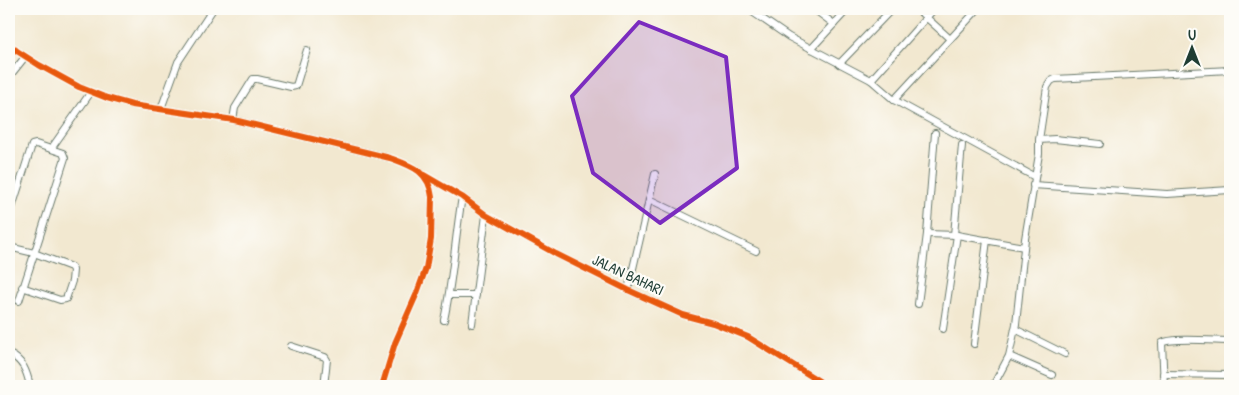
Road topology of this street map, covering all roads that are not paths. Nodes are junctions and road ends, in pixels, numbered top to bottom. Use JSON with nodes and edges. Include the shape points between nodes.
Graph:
{"nodes":[{"id":1,"x":213,"y":9,"type":"edge"},
{"id":2,"x":748,"y":9,"type":"edge"},
{"id":3,"x":814,"y":9,"type":"edge"},
{"id":4,"x":848,"y":9,"type":"edge"},
{"id":5,"x":892,"y":9,"type":"edge"},
{"id":6,"x":917,"y":9,"type":"edge"},
{"id":7,"x":934,"y":9,"type":"edge"},
{"id":8,"x":978,"y":9,"type":"edge"},
{"id":9,"x":926,"y":17,"type":"junction"},
{"id":10,"x":834,"y":24,"type":"junction"},
{"id":11,"x":950,"y":39,"type":"junction"},
{"id":12,"x":9,"y":44,"type":"edge"},
{"id":13,"x":811,"y":49,"type":"junction"},
{"id":14,"x":307,"y":50,"type":"dead end"},
{"id":15,"x":25,"y":57,"type":"junction"},
{"id":16,"x":839,"y":64,"type":"junction"},
{"id":17,"x":1230,"y":70,"type":"edge"},
{"id":18,"x":9,"y":77,"type":"edge"},
{"id":19,"x":871,"y":80,"type":"junction"},
{"id":20,"x":91,"y":92,"type":"junction"},
{"id":21,"x":894,"y":100,"type":"junction"},
{"id":22,"x":161,"y":109,"type":"junction"},
{"id":23,"x":233,"y":120,"type":"junction"},
{"id":24,"x":935,"y":133,"type":"dead end"},
{"id":25,"x":1039,"y":140,"type":"junction"},
{"id":26,"x":1100,"y":144,"type":"dead end"},
{"id":27,"x":962,"y":145,"type":"dead end"},
{"id":28,"x":51,"y":149,"type":"junction"},
{"id":29,"x":655,"y":174,"type":"dead end"},
{"id":30,"x":424,"y":175,"type":"junction"},
{"id":31,"x":1035,"y":176,"type":"junction"},
{"id":32,"x":1033,"y":185,"type":"junction"},
{"id":33,"x":1230,"y":190,"type":"edge"},
{"id":34,"x":462,"y":197,"type":"junction"},
{"id":35,"x":649,"y":199,"type":"junction"},
{"id":36,"x":486,"y":215,"type":"junction"},
{"id":37,"x":9,"y":217,"type":"edge"},
{"id":38,"x":927,"y":234,"type":"junction"},
{"id":39,"x":955,"y":235,"type":"junction"},
{"id":40,"x":987,"y":240,"type":"junction"},
{"id":41,"x":9,"y":246,"type":"edge"},
{"id":42,"x":1024,"y":247,"type":"junction"},
{"id":43,"x":756,"y":251,"type":"dead end"},
{"id":44,"x":34,"y":253,"type":"junction"},
{"id":45,"x":22,"y":288,"type":"junction"},
{"id":46,"x":628,"y":290,"type":"junction"},
{"id":47,"x":450,"y":295,"type":"junction"},
{"id":48,"x":476,"y":295,"type":"junction"},
{"id":49,"x":18,"y":301,"type":"dead end"},
{"id":50,"x":918,"y":304,"type":"dead end"},
{"id":51,"x":444,"y":320,"type":"dead end"},
{"id":52,"x":472,"y":324,"type":"dead end"},
{"id":53,"x":943,"y":329,"type":"dead end"},
{"id":54,"x":1016,"y":329,"type":"junction"},
{"id":55,"x":1230,"y":341,"type":"edge"},
{"id":56,"x":974,"y":344,"type":"dead end"},
{"id":57,"x":291,"y":346,"type":"dead end"},
{"id":58,"x":9,"y":354,"type":"edge"},
{"id":59,"x":1065,"y":354,"type":"dead end"},
{"id":60,"x":1009,"y":356,"type":"junction"},
{"id":61,"x":1163,"y":374,"type":"junction"},
{"id":62,"x":1052,"y":375,"type":"dead end"},
{"id":63,"x":1230,"y":375,"type":"edge"},
{"id":64,"x":30,"y":386,"type":"edge"},
{"id":65,"x":324,"y":386,"type":"edge"},
{"id":66,"x":382,"y":386,"type":"edge"},
{"id":67,"x":825,"y":386,"type":"edge"},
{"id":68,"x":993,"y":386,"type":"edge"},
{"id":69,"x":1164,"y":386,"type":"edge"}],
"edges":[{"from":1,"to":22,"type":"street","via":[[178,62]]},
{"from":2,"to":13,"type":"street"},
{"from":3,"to":10,"type":"street"},
{"from":4,"to":10,"type":"street"},
{"from":5,"to":16,"type":"street"},
{"from":6,"to":9,"type":"street"},
{"from":7,"to":9,"type":"street"},
{"from":8,"to":11,"type":"street"},
{"from":9,"to":11,"type":"street"},
{"from":9,"to":19,"type":"street"},
{"from":10,"to":13,"type":"street"},
{"from":11,"to":21,"type":"street"},
{"from":12,"to":15,"type":"street","name":"JALAN BAHARI"},
{"from":13,"to":16,"type":"street"},
{"from":14,"to":23,"type":"street","via":[[296,86],[253,79],[235,108]]},
{"from":15,"to":18,"type":"street"},
{"from":15,"to":20,"type":"street","name":"JALAN BAHARI"},
{"from":16,"to":19,"type":"street"},
{"from":17,"to":25,"type":"street","via":[[1055,79],[1047,88]]},
{"from":19,"to":21,"type":"street"},
{"from":20,"to":22,"type":"street","name":"JALAN BAHARI","via":[[132,105]]},
{"from":20,"to":28,"type":"street"},
{"from":21,"to":31,"type":"street"},
{"from":22,"to":23,"type":"street","name":"JALAN BAHARI"},
{"from":23,"to":30,"type":"street","name":"JALAN BAHARI","via":[[390,158],[414,167]]},
{"from":24,"to":38,"type":"street"},
{"from":25,"to":26,"type":"street"},
{"from":25,"to":31,"type":"street"},
{"from":27,"to":39,"type":"street"},
{"from":28,"to":37,"type":"street","via":[[32,145]]},
{"from":28,"to":44,"type":"street","via":[[63,153],[65,158]]},
{"from":29,"to":35,"type":"street"},
{"from":30,"to":34,"type":"street","name":"JALAN BAHARI"},
{"from":30,"to":66,"type":"street","via":[[432,191],[431,239],[426,268],[395,343]]},
{"from":31,"to":32,"type":"street"},
{"from":32,"to":33,"type":"street","via":[[1167,194]]},
{"from":32,"to":42,"type":"street"},
{"from":34,"to":36,"type":"street","name":"JALAN BAHARI"},
{"from":34,"to":47,"type":"street"},
{"from":35,"to":43,"type":"street"},
{"from":35,"to":46,"type":"street"},
{"from":36,"to":46,"type":"street","name":"JALAN BAHARI"},
{"from":36,"to":48,"type":"street"},
{"from":38,"to":39,"type":"street"},
{"from":38,"to":50,"type":"street"},
{"from":39,"to":40,"type":"street"},
{"from":39,"to":53,"type":"street"},
{"from":40,"to":42,"type":"street"},
{"from":40,"to":56,"type":"street"},
{"from":41,"to":44,"type":"street"},
{"from":42,"to":54,"type":"street"},
{"from":44,"to":45,"type":"street"},
{"from":44,"to":45,"type":"street","via":[[71,267],[74,273],[66,299]]},
{"from":45,"to":49,"type":"street"},
{"from":46,"to":67,"type":"street","name":"JALAN BAHARI","via":[[748,337]]},
{"from":47,"to":48,"type":"street"},
{"from":47,"to":51,"type":"street"},
{"from":48,"to":52,"type":"street"},
{"from":54,"to":59,"type":"street"},
{"from":54,"to":60,"type":"street"},
{"from":55,"to":61,"type":"street","via":[[1165,341],[1162,344]]},
{"from":57,"to":65,"type":"street","via":[[325,357]]},
{"from":58,"to":64,"type":"street","via":[[23,364]]},
{"from":60,"to":62,"type":"street"},
{"from":60,"to":68,"type":"street"},
{"from":61,"to":63,"type":"street"},
{"from":61,"to":69,"type":"street"}]}
